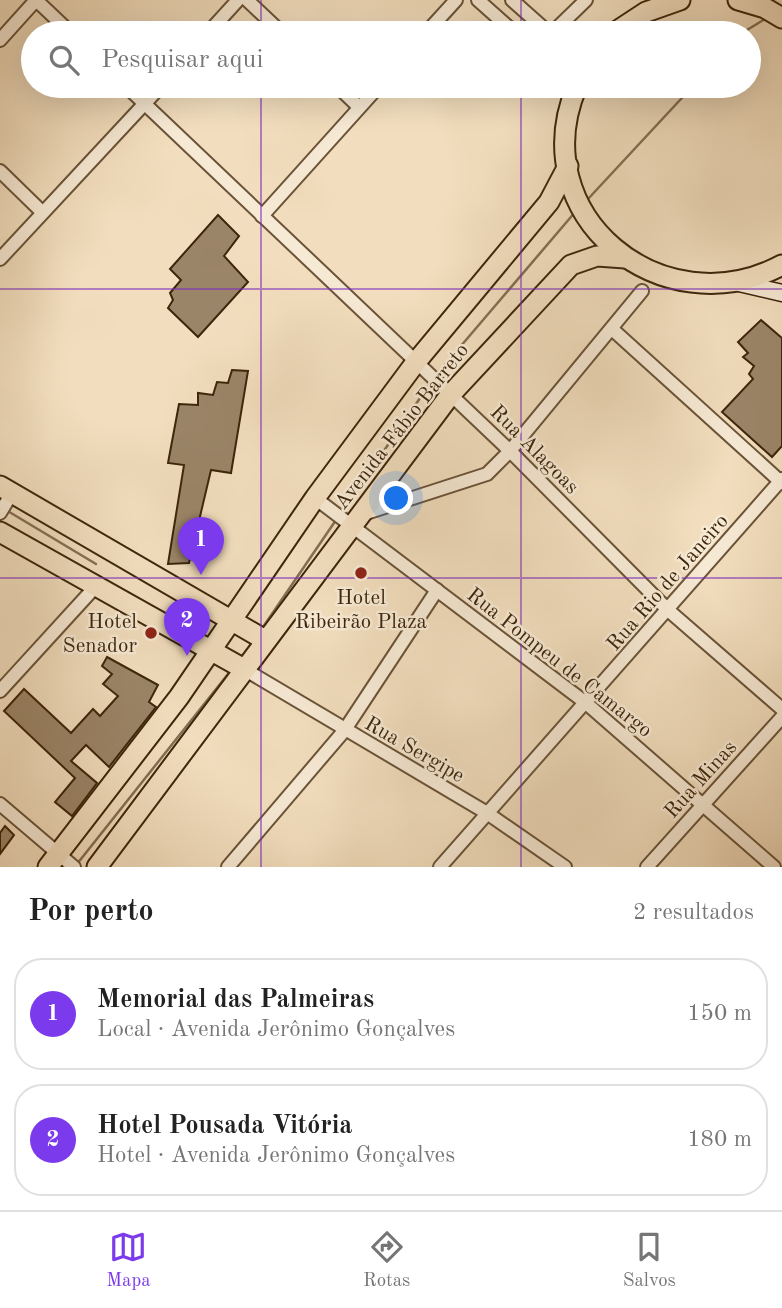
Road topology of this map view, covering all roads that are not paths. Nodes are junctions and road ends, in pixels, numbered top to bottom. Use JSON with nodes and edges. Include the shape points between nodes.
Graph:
{"nodes":[{"id":1,"x":36,"y":0,"type":"edge"},
{"id":2,"x":238,"y":0,"type":"edge"},
{"id":3,"x":247,"y":0,"type":"edge"},
{"id":4,"x":456,"y":0,"type":"edge"},
{"id":5,"x":512,"y":0,"type":"edge"},
{"id":6,"x":586,"y":0,"type":"edge"},
{"id":7,"x":680,"y":0,"type":"edge"},
{"id":8,"x":738,"y":0,"type":"edge"},
{"id":9,"x":481,"y":1,"type":"edge"},
{"id":10,"x":769,"y":9,"type":"edge"},
{"id":11,"x":58,"y":21,"type":"edge"},
{"id":12,"x":219,"y":21,"type":"edge"},
{"id":13,"x":269,"y":21,"type":"edge"},
{"id":14,"x":437,"y":21,"type":"edge"},
{"id":15,"x":502,"y":21,"type":"edge"},
{"id":16,"x":537,"y":21,"type":"edge"},
{"id":17,"x":564,"y":21,"type":"edge"},
{"id":18,"x":632,"y":21,"type":"edge"},
{"id":19,"x":0,"y":40,"type":"edge"},
{"id":20,"x":139,"y":98,"type":"edge"},
{"id":21,"x":150,"y":98,"type":"edge"},
{"id":22,"x":350,"y":98,"type":"edge"},
{"id":23,"x":368,"y":98,"type":"edge"},
{"id":24,"x":571,"y":98,"type":"edge"},
{"id":25,"x":145,"y":104,"type":"junction"},
{"id":26,"x":359,"y":107,"type":"junction"},
{"id":27,"x":568,"y":166,"type":"junction"},
{"id":28,"x":0,"y":171,"type":"edge"},
{"id":29,"x":42,"y":212,"type":"junction"},
{"id":30,"x":262,"y":216,"type":"junction"},
{"id":31,"x":625,"y":258,"type":"junction"},
{"id":32,"x":0,"y":259,"type":"edge"},
{"id":33,"x":782,"y":265,"type":"edge"},
{"id":34,"x":739,"y":283,"type":"junction"},
{"id":35,"x":642,"y":291,"type":"dead end"},
{"id":36,"x":782,"y":293,"type":"edge"},
{"id":37,"x":612,"y":329,"type":"junction"},
{"id":38,"x":420,"y":365,"type":"junction"},
{"id":39,"x":449,"y":393,"type":"junction"},
{"id":40,"x":510,"y":451,"type":"junction"},
{"id":41,"x":781,"y":481,"type":"edge"},
{"id":42,"x":7,"y":493,"type":"edge"},
{"id":43,"x":317,"y":499,"type":"junction"},
{"id":44,"x":0,"y":513,"type":"edge"},
{"id":45,"x":352,"y":520,"type":"junction"},
{"id":46,"x":0,"y":531,"type":"edge"},
{"id":47,"x":96,"y":586,"type":"junction"},
{"id":48,"x":437,"y":590,"type":"junction"},
{"id":49,"x":668,"y":610,"type":"junction"},
{"id":50,"x":235,"y":621,"type":"junction"},
{"id":51,"x":262,"y":638,"type":"junction"},
{"id":52,"x":214,"y":652,"type":"junction"},
{"id":53,"x":240,"y":667,"type":"junction"},
{"id":54,"x":0,"y":691,"type":"edge"},
{"id":55,"x":586,"y":703,"type":"junction"},
{"id":56,"x":782,"y":709,"type":"edge"},
{"id":57,"x":782,"y":717,"type":"edge"},
{"id":58,"x":344,"y":731,"type":"junction"},
{"id":59,"x":0,"y":804,"type":"edge"},
{"id":60,"x":704,"y":804,"type":"junction"},
{"id":61,"x":487,"y":813,"type":"junction"},
{"id":62,"x":62,"y":862,"type":"edge"},
{"id":63,"x":97,"y":867,"type":"edge"},
{"id":64,"x":228,"y":867,"type":"edge"},
{"id":65,"x":440,"y":867,"type":"edge"},
{"id":66,"x":565,"y":867,"type":"edge"},
{"id":67,"x":647,"y":867,"type":"edge"},
{"id":68,"x":774,"y":867,"type":"edge"}],
"edges":[{"from":1,"to":11,"type":"street"},
{"from":1,"to":19,"type":"street"},
{"from":2,"to":12,"type":"street"},
{"from":3,"to":13,"type":"street"},
{"from":4,"to":14,"type":"street"},
{"from":5,"to":16,"type":"street"},
{"from":6,"to":17,"type":"street"},
{"from":7,"to":18,"type":"main road"},
{"from":8,"to":10,"type":"main road"},
{"from":9,"to":15,"type":"street"},
{"from":20,"to":25,"type":"street","name":"Rua Alagoas"},
{"from":21,"to":25,"type":"street"},
{"from":22,"to":26,"type":"street"},
{"from":23,"to":26,"type":"street"},
{"from":24,"to":27,"type":"main road","via":[[566,130]]},
{"from":25,"to":29,"type":"street"},
{"from":25,"to":30,"type":"street","name":"Rua Alagoas"},
{"from":26,"to":30,"type":"street"},
{"from":27,"to":31,"type":"main road","via":[[591,223]]},
{"from":27,"to":38,"type":"main road","name":"Avenida Fábio Barreto","via":[[549,202]]},
{"from":28,"to":29,"type":"street"},
{"from":29,"to":32,"type":"street"},
{"from":30,"to":38,"type":"street","name":"Rua Alagoas"},
{"from":31,"to":34,"type":"main road","via":[[679,282]]},
{"from":31,"to":39,"type":"main road","name":"Avenida Fábio Barreto","via":[[597,256],[570,265]]},
{"from":33,"to":34,"type":"main road"},
{"from":34,"to":36,"type":"main road"},
{"from":35,"to":37,"type":"street"},
{"from":37,"to":40,"type":"street"},
{"from":37,"to":41,"type":"street"},
{"from":38,"to":39,"type":"street","name":"Rua Alagoas"},
{"from":38,"to":43,"type":"main road","name":"Avenida Fábio Barreto"},
{"from":39,"to":40,"type":"street","name":"Rua Alagoas"},
{"from":39,"to":45,"type":"main road","name":"Avenida Fábio Barreto"},
{"from":40,"to":45,"type":"street","via":[[487,474]]},
{"from":40,"to":49,"type":"street","name":"Rua Alagoas"},
{"from":41,"to":49,"type":"street","name":"Rua Rio de Janeiro"},
{"from":42,"to":44,"type":"street"},
{"from":42,"to":50,"type":"main road"},
{"from":43,"to":45,"type":"street","name":"Rua Pompeu de Camargo"},
{"from":43,"to":50,"type":"main road","name":"Avenida Fábio Barreto"},
{"from":45,"to":48,"type":"street","name":"Rua Pompeu de Camargo"},
{"from":45,"to":51,"type":"main road","name":"Avenida Fábio Barreto"},
{"from":46,"to":47,"type":"main road"},
{"from":47,"to":52,"type":"main road"},
{"from":47,"to":54,"type":"street"},
{"from":48,"to":55,"type":"street","name":"Rua Pompeu de Camargo"},
{"from":48,"to":58,"type":"street"},
{"from":49,"to":55,"type":"street","name":"Rua Rio de Janeiro"},
{"from":49,"to":56,"type":"street","name":"Rua Alagoas"},
{"from":50,"to":51,"type":"main road"},
{"from":50,"to":52,"type":"main road","name":"Avenida Fábio Barreto"},
{"from":51,"to":53,"type":"main road","name":"Avenida Fábio Barreto"},
{"from":52,"to":53,"type":"main road"},
{"from":52,"to":62,"type":"main road","name":"Avenida Fábio Barreto"},
{"from":53,"to":58,"type":"street","name":"Rua Sergipe"},
{"from":53,"to":63,"type":"main road","name":"Avenida Fábio Barreto"},
{"from":55,"to":60,"type":"street","name":"Rua Pompeu de Camargo"},
{"from":55,"to":61,"type":"street","name":"Rua Rio de Janeiro"},
{"from":57,"to":60,"type":"street","name":"Rua Minas"},
{"from":58,"to":61,"type":"street","name":"Rua Sergipe"},
{"from":58,"to":64,"type":"street"},
{"from":59,"to":62,"type":"street"},
{"from":60,"to":67,"type":"street","name":"Rua Minas"},
{"from":60,"to":68,"type":"street","name":"Rua Pompeu de Camargo"},
{"from":61,"to":65,"type":"street","name":"Rua Rio de Janeiro"},
{"from":61,"to":66,"type":"street","name":"Rua Sergipe"}]}
